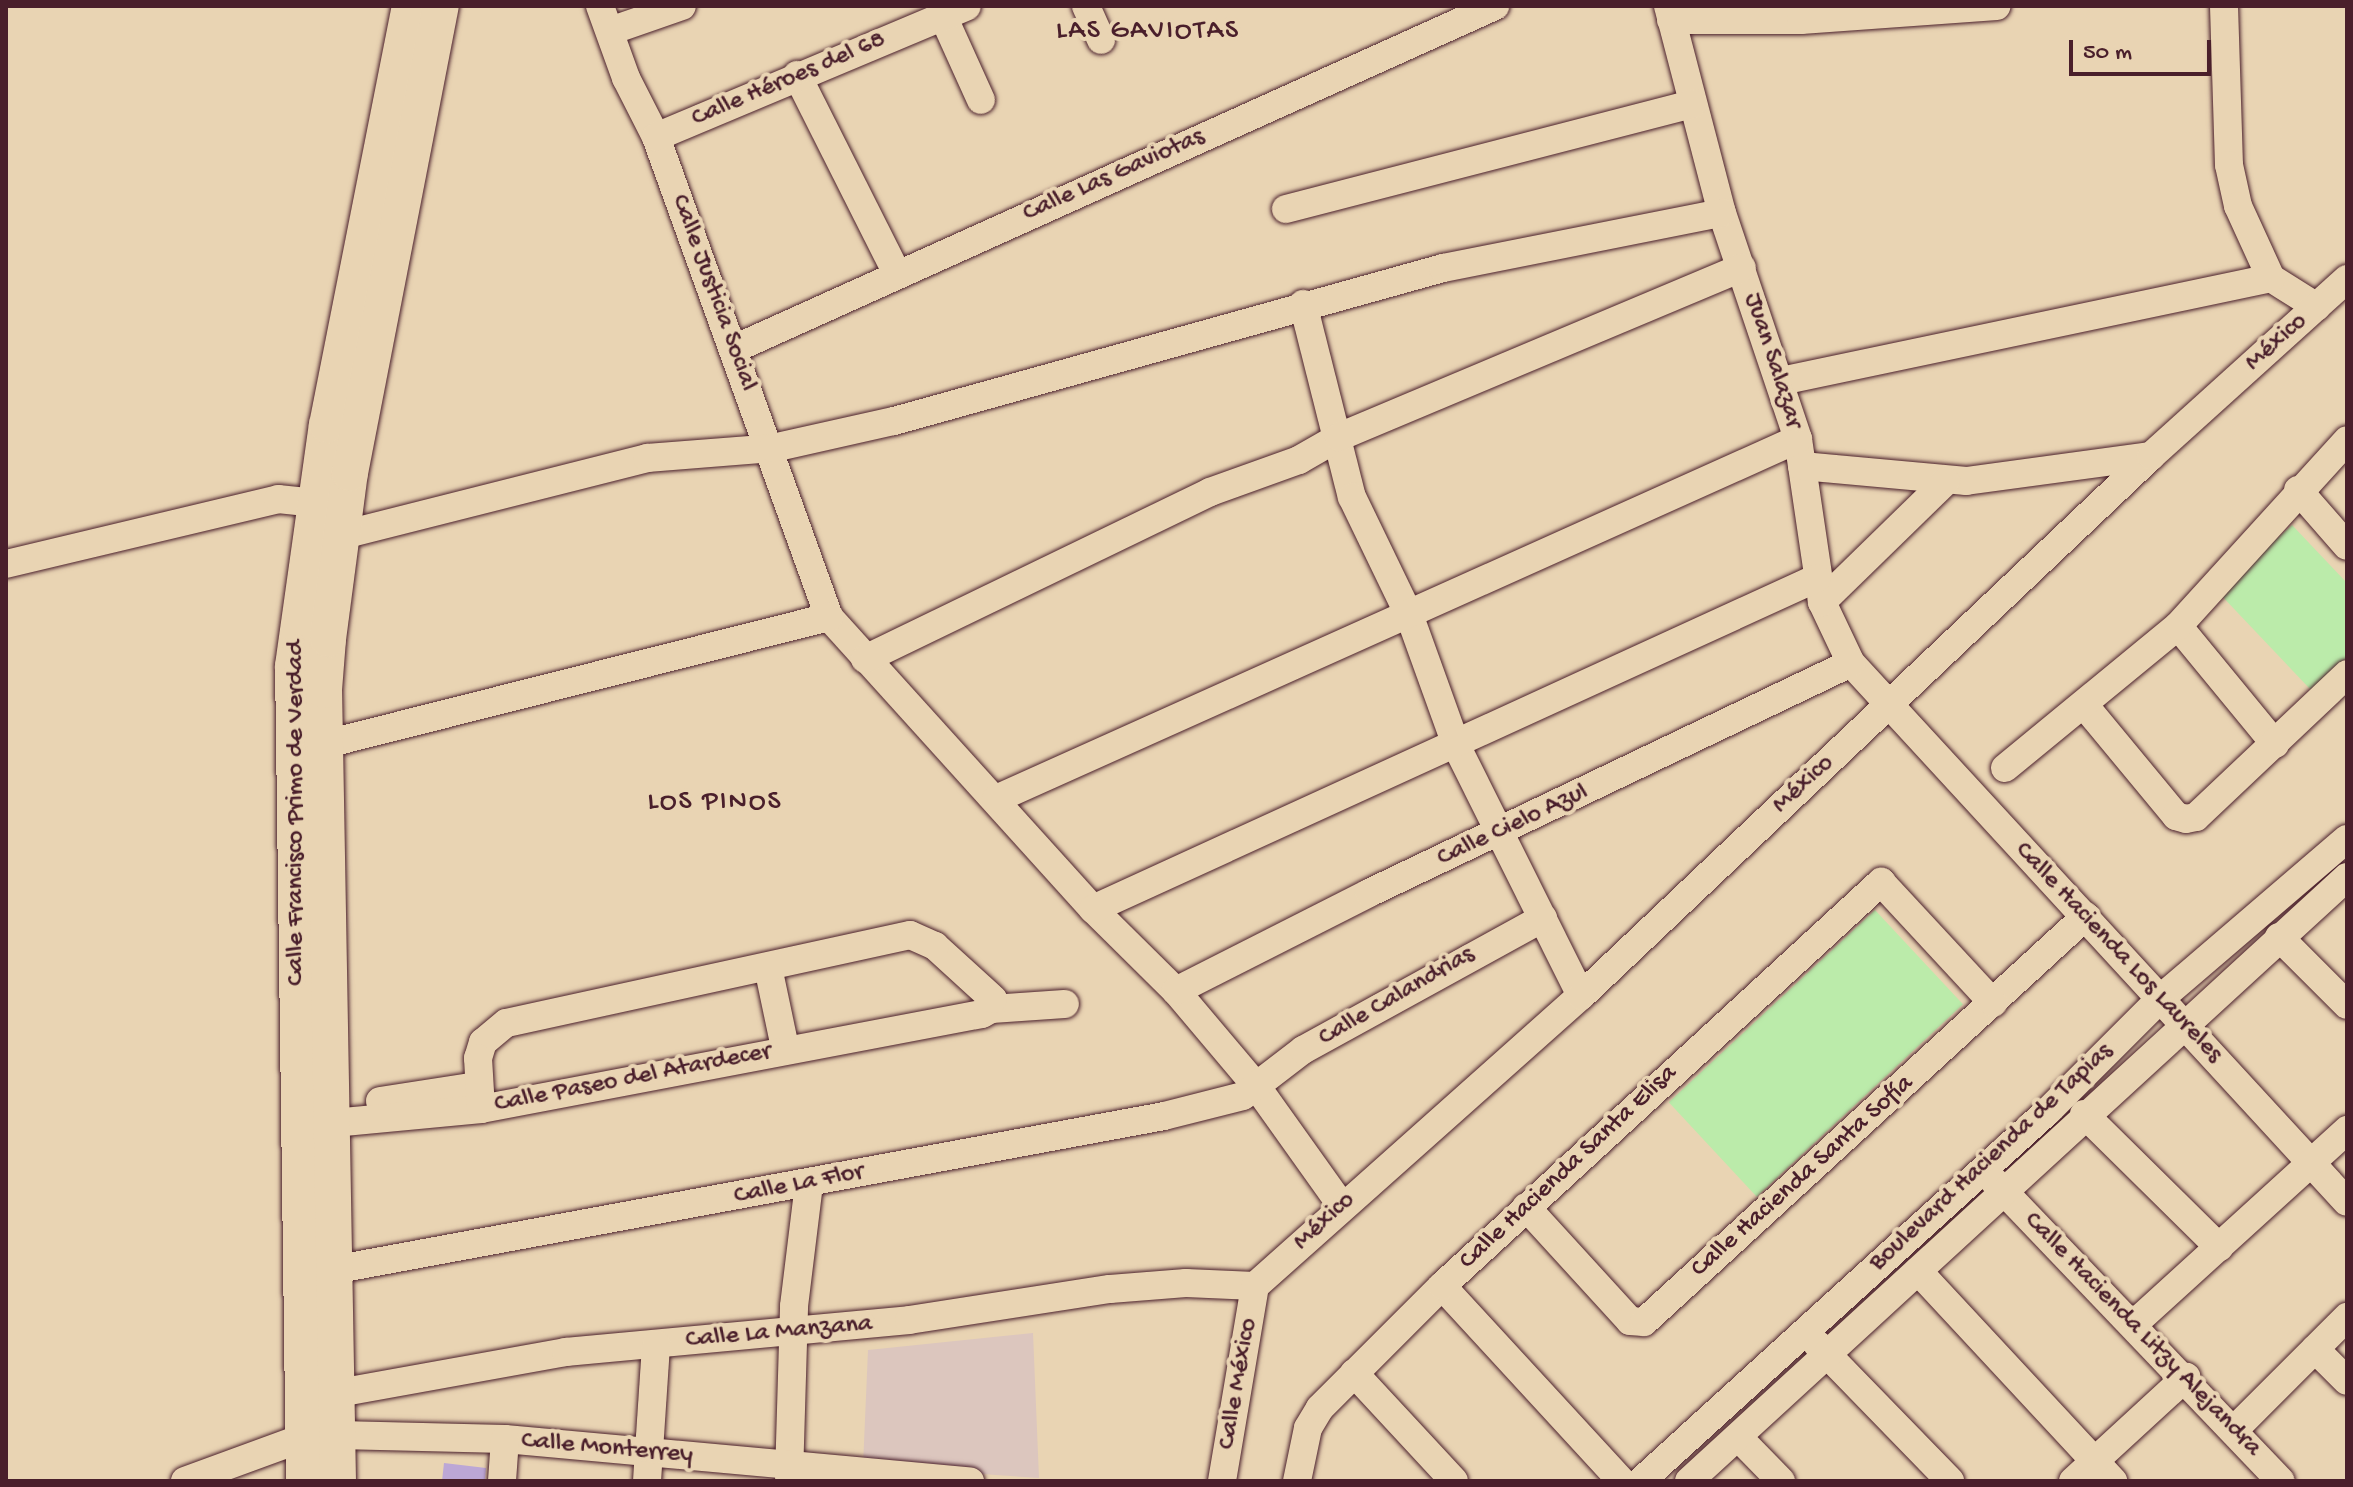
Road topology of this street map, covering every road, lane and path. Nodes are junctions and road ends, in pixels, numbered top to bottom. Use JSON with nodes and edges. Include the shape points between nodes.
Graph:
{"nodes":[{"id":1,"x":410,"y":6,"type":"edge"},
{"id":2,"x":441,"y":6,"type":"edge"},
{"id":3,"x":682,"y":6,"type":"edge"},
{"id":4,"x":1086,"y":6,"type":"edge"},
{"id":5,"x":1495,"y":6,"type":"edge"},
{"id":6,"x":1996,"y":6,"type":"edge"},
{"id":7,"x":2224,"y":6,"type":"edge"},
{"id":8,"x":1943,"y":7,"type":"edge"},
{"id":9,"x":955,"y":11,"type":"edge"},
{"id":10,"x":1670,"y":13,"type":"edge"},
{"id":11,"x":1800,"y":13,"type":"edge"},
{"id":12,"x":605,"y":18,"type":"edge"},
{"id":13,"x":1101,"y":40,"type":"dead end"},
{"id":14,"x":797,"y":75,"type":"junction"},
{"id":15,"x":981,"y":100,"type":"dead end"},
{"id":16,"x":1693,"y":104,"type":"junction"},
{"id":17,"x":656,"y":137,"type":"junction"},
{"id":18,"x":1286,"y":209,"type":"dead end"},
{"id":19,"x":1722,"y":213,"type":"junction"},
{"id":20,"x":1742,"y":268,"type":"junction"},
{"id":21,"x":896,"y":272,"type":"junction"},
{"id":22,"x":2271,"y":278,"type":"junction"},
{"id":23,"x":2347,"y":279,"type":"edge"},
{"id":24,"x":1303,"y":304,"type":"junction"},
{"id":25,"x":2317,"y":307,"type":"junction"},
{"id":26,"x":734,"y":349,"type":"junction"},
{"id":27,"x":1781,"y":381,"type":"junction"},
{"id":28,"x":1339,"y":437,"type":"junction"},
{"id":29,"x":2347,"y":440,"type":"edge"},
{"id":30,"x":773,"y":448,"type":"junction"},
{"id":31,"x":1800,"y":452,"type":"junction"},
{"id":32,"x":2151,"y":456,"type":"junction"},
{"id":33,"x":1946,"y":481,"type":"junction"},
{"id":34,"x":2298,"y":490,"type":"junction"},
{"id":35,"x":332,"y":514,"type":"junction"},
{"id":36,"x":2347,"y":546,"type":"edge"},
{"id":37,"x":6,"y":564,"type":"edge"},
{"id":38,"x":1819,"y":590,"type":"junction"},
{"id":39,"x":829,"y":617,"type":"junction"},
{"id":40,"x":1410,"y":617,"type":"junction"},
{"id":41,"x":2178,"y":626,"type":"junction"},
{"id":42,"x":865,"y":659,"type":"junction"},
{"id":43,"x":1851,"y":663,"type":"junction"},
{"id":44,"x":2347,"y":674,"type":"edge"},
{"id":45,"x":1887,"y":705,"type":"junction"},
{"id":46,"x":2085,"y":706,"type":"junction"},
{"id":47,"x":326,"y":744,"type":"junction"},
{"id":48,"x":2275,"y":744,"type":"junction"},
{"id":49,"x":1456,"y":745,"type":"junction"},
{"id":50,"x":2005,"y":768,"type":"dead end"},
{"id":51,"x":996,"y":799,"type":"junction"},
{"id":52,"x":1499,"y":833,"type":"junction"},
{"id":53,"x":2347,"y":839,"type":"edge"},
{"id":54,"x":2347,"y":877,"type":"edge"},
{"id":55,"x":1093,"y":909,"type":"junction"},
{"id":56,"x":2086,"y":916,"type":"junction"},
{"id":57,"x":1543,"y":918,"type":"junction"},
{"id":58,"x":2279,"y":937,"type":"junction"},
{"id":59,"x":768,"y":967,"type":"junction"},
{"id":60,"x":1176,"y":991,"type":"junction"},
{"id":61,"x":1581,"y":996,"type":"junction"},
{"id":62,"x":2160,"y":999,"type":"junction"},
{"id":63,"x":1993,"y":1003,"type":"junction"},
{"id":64,"x":1065,"y":1004,"type":"dead end"},
{"id":65,"x":2347,"y":1005,"type":"edge"},
{"id":66,"x":991,"y":1009,"type":"junction"},
{"id":67,"x":2183,"y":1022,"type":"junction"},
{"id":68,"x":785,"y":1048,"type":"junction"},
{"id":69,"x":1257,"y":1087,"type":"junction"},
{"id":70,"x":479,"y":1098,"type":"junction"},
{"id":71,"x":2084,"y":1114,"type":"junction"},
{"id":72,"x":317,"y":1115,"type":"junction"},
{"id":73,"x":2347,"y":1130,"type":"edge"},
{"id":74,"x":2312,"y":1164,"type":"junction"},
{"id":75,"x":1994,"y":1180,"type":"junction"},
{"id":76,"x":809,"y":1183,"type":"junction"},
{"id":77,"x":2347,"y":1202,"type":"edge"},
{"id":78,"x":1342,"y":1206,"type":"junction"},
{"id":79,"x":1526,"y":1207,"type":"junction"},
{"id":80,"x":2219,"y":1247,"type":"junction"},
{"id":81,"x":338,"y":1269,"type":"junction"},
{"id":82,"x":1918,"y":1271,"type":"junction"},
{"id":83,"x":1255,"y":1286,"type":"junction"},
{"id":84,"x":1442,"y":1286,"type":"junction"},
{"id":85,"x":2347,"y":1317,"type":"edge"},
{"id":86,"x":2135,"y":1323,"type":"junction"},
{"id":87,"x":1803,"y":1330,"type":"junction"},
{"id":88,"x":795,"y":1332,"type":"junction"},
{"id":89,"x":656,"y":1344,"type":"junction"},
{"id":90,"x":2315,"y":1349,"type":"junction"},
{"id":91,"x":1828,"y":1355,"type":"junction"},
{"id":92,"x":1354,"y":1373,"type":"junction"},
{"id":93,"x":2186,"y":1377,"type":"junction"},
{"id":94,"x":2347,"y":1381,"type":"edge"},
{"id":95,"x":321,"y":1396,"type":"junction"},
{"id":96,"x":2234,"y":1430,"type":"junction"},
{"id":97,"x":322,"y":1436,"type":"junction"},
{"id":98,"x":1739,"y":1438,"type":"junction"},
{"id":99,"x":505,"y":1439,"type":"junction"},
{"id":100,"x":649,"y":1468,"type":"edge"},
{"id":101,"x":790,"y":1471,"type":"edge"},
{"id":102,"x":2104,"y":1471,"type":"edge"},
{"id":103,"x":921,"y":1479,"type":"edge"},
{"id":104,"x":185,"y":1481,"type":"edge"},
{"id":105,"x":304,"y":1481,"type":"edge"},
{"id":106,"x":338,"y":1481,"type":"edge"},
{"id":107,"x":502,"y":1481,"type":"edge"},
{"id":108,"x":970,"y":1481,"type":"edge"},
{"id":109,"x":1222,"y":1481,"type":"edge"},
{"id":110,"x":1297,"y":1481,"type":"edge"},
{"id":111,"x":1454,"y":1481,"type":"edge"},
{"id":112,"x":1621,"y":1481,"type":"edge"},
{"id":113,"x":1641,"y":1481,"type":"edge"},
{"id":114,"x":1689,"y":1481,"type":"edge"},
{"id":115,"x":1781,"y":1481,"type":"edge"},
{"id":116,"x":1950,"y":1481,"type":"edge"},
{"id":117,"x":2073,"y":1481,"type":"edge"},
{"id":118,"x":2281,"y":1481,"type":"edge"}],
"edges":[{"from":1,"to":35,"type":"main road","name":"Calle Francisco Primo de Verdad"},
{"from":2,"to":35,"type":"main road","name":"Calle Francisco Primo de Verdad"},
{"from":3,"to":12,"type":"street"},
{"from":4,"to":13,"type":"street"},
{"from":5,"to":21,"type":"street","name":"Calle Las Gaviotas"},
{"from":6,"to":8,"type":"street"},
{"from":7,"to":22,"type":"street","via":[[2229,165],[2245,232]]},
{"from":8,"to":11,"type":"street"},
{"from":9,"to":14,"type":"street","name":"Calle Héroes del 68"},
{"from":9,"to":15,"type":"street"},
{"from":10,"to":11,"type":"street"},
{"from":10,"to":16,"type":"street","name":"Juan Salazar"},
{"from":12,"to":17,"type":"street","name":"Calle Justicia Social"},
{"from":14,"to":17,"type":"street","name":"Calle Héroes del 68"},
{"from":14,"to":21,"type":"street"},
{"from":16,"to":18,"type":"street"},
{"from":16,"to":19,"type":"street","name":"Juan Salazar"},
{"from":17,"to":26,"type":"street","name":"Calle Justicia Social"},
{"from":19,"to":20,"type":"street","name":"Juan Salazar"},
{"from":19,"to":24,"type":"street","via":[[1443,268]]},
{"from":20,"to":27,"type":"street","name":"Juan Salazar"},
{"from":20,"to":28,"type":"street"},
{"from":21,"to":26,"type":"street","name":"Calle Las Gaviotas"},
{"from":22,"to":25,"type":"street"},
{"from":22,"to":27,"type":"street"},
{"from":23,"to":25,"type":"street","name":"México"},
{"from":24,"to":28,"type":"street"},
{"from":24,"to":30,"type":"street","via":[[1176,346]]},
{"from":25,"to":32,"type":"street","name":"México"},
{"from":26,"to":30,"type":"street","name":"Calle Justicia Social"},
{"from":27,"to":31,"type":"street","name":"Juan Salazar"},
{"from":28,"to":40,"type":"street","via":[[1352,497]]},
{"from":28,"to":42,"type":"street","via":[[1299,460],[1210,492]]},
{"from":29,"to":34,"type":"street"},
{"from":30,"to":35,"type":"street","via":[[647,458]]},
{"from":30,"to":39,"type":"street","name":"Calle Justicia Social"},
{"from":31,"to":33,"type":"street"},
{"from":31,"to":38,"type":"street","name":"Juan Salazar"},
{"from":31,"to":40,"type":"street"},
{"from":32,"to":33,"type":"street"},
{"from":32,"to":45,"type":"street","name":"México"},
{"from":33,"to":38,"type":"street"},
{"from":34,"to":36,"type":"street"},
{"from":34,"to":41,"type":"street"},
{"from":35,"to":37,"type":"street","via":[[278,499]]},
{"from":35,"to":47,"type":"main road","name":"Calle Francisco Primo de Verdad"},
{"from":35,"to":72,"type":"main road","name":"Calle Francisco Primo de Verdad","via":[[292,697]]},
{"from":38,"to":43,"type":"street","name":"Juan Salazar"},
{"from":38,"to":49,"type":"street"},
{"from":39,"to":42,"type":"street"},
{"from":39,"to":47,"type":"street"},
{"from":40,"to":49,"type":"street"},
{"from":40,"to":51,"type":"street"},
{"from":41,"to":46,"type":"street"},
{"from":41,"to":48,"type":"street"},
{"from":42,"to":51,"type":"street"},
{"from":43,"to":45,"type":"street","name":"Juan Salazar"},
{"from":43,"to":52,"type":"street","name":"Calle Cielo Azul"},
{"from":44,"to":48,"type":"street"},
{"from":45,"to":56,"type":"street","name":"Calle Hacienda Los Laureles"},
{"from":45,"to":61,"type":"street","name":"México"},
{"from":46,"to":48,"type":"street","via":[[2176,816],[2186,819],[2196,817]]},
{"from":46,"to":50,"type":"street"},
{"from":47,"to":72,"type":"main road","name":"Calle Francisco Primo de Verdad"},
{"from":49,"to":52,"type":"street"},
{"from":49,"to":55,"type":"street"},
{"from":51,"to":55,"type":"street"},
{"from":52,"to":57,"type":"street"},
{"from":52,"to":60,"type":"street","name":"Calle Cielo Azul"},
{"from":53,"to":62,"type":"street","name":"Boulevard Hacienda de Tapias"},
{"from":54,"to":58,"type":"street","name":"Boulevard Hacienda de Tapias"},
{"from":55,"to":60,"type":"street"},
{"from":56,"to":62,"type":"street","name":"Calle Hacienda Los Laureles"},
{"from":56,"to":63,"type":"street","name":"Calle Hacienda Santa Sofía"},
{"from":57,"to":61,"type":"street"},
{"from":57,"to":69,"type":"street","name":"Calle Calandrias","via":[[1340,1028]]},
{"from":58,"to":65,"type":"street"},
{"from":58,"to":67,"type":"street","name":"Boulevard Hacienda de Tapias"},
{"from":59,"to":66,"type":"street","name":"Calle Paseo del Atardecer","via":[[910,935],[924,938],[989,992]]},
{"from":59,"to":68,"type":"street","name":"Calle Paseo del Atardecer"},
{"from":59,"to":70,"type":"street","name":"Calle Paseo del Atardecer","via":[[506,1023],[483,1042]]},
{"from":60,"to":69,"type":"street"},
{"from":61,"to":78,"type":"street","name":"México"},
{"from":62,"to":67,"type":"street","name":"Calle Hacienda Los Laureles"},
{"from":62,"to":75,"type":"street","name":"Boulevard Hacienda de Tapias"},
{"from":63,"to":79,"type":"street","name":"Calle Hacienda Santa Sofía","via":[[1639,1324],[1630,1321]]},
{"from":63,"to":79,"type":"street","name":"Calle Hacienda Santa Elisa","via":[[1881,882]]},
{"from":64,"to":66,"type":"street","name":"Calle Paseo del Atardecer"},
{"from":66,"to":68,"type":"street","name":"Calle Paseo del Atardecer"},
{"from":67,"to":71,"type":"street","name":"Boulevard Hacienda de Tapias"},
{"from":67,"to":74,"type":"street","name":"Calle Hacienda Los Laureles"},
{"from":68,"to":70,"type":"street","name":"Calle Paseo del Atardecer"},
{"from":69,"to":76,"type":"street","name":"Calle La Flor","via":[[1243,1096],[1164,1116]]},
{"from":69,"to":78,"type":"street"},
{"from":70,"to":72,"type":"street","name":"Calle Paseo del Atardecer"},
{"from":71,"to":75,"type":"street","name":"Boulevard Hacienda de Tapias"},
{"from":71,"to":80,"type":"street"},
{"from":72,"to":81,"type":"main road","name":"Calle Francisco Primo de Verdad"},
{"from":72,"to":95,"type":"main road","name":"Calle Francisco Primo de Verdad"},
{"from":73,"to":74,"type":"street"},
{"from":74,"to":77,"type":"street","name":"Calle Hacienda Los Laureles"},
{"from":74,"to":80,"type":"street"},
{"from":75,"to":82,"type":"street","name":"Boulevard Hacienda de Tapias"},
{"from":75,"to":86,"type":"street","name":"Calle Hacienda Litzy Alejandra"},
{"from":75,"to":87,"type":"street","name":"Boulevard Hacienda de Tapias"},
{"from":76,"to":81,"type":"street","name":"Calle La Flor"},
{"from":76,"to":88,"type":"street"},
{"from":78,"to":83,"type":"street","name":"México"},
{"from":79,"to":84,"type":"street","name":"Calle Hacienda Santa Elisa"},
{"from":80,"to":86,"type":"street"},
{"from":81,"to":95,"type":"main road","name":"Calle Francisco Primo de Verdad"},
{"from":82,"to":91,"type":"street","name":"Boulevard Hacienda de Tapias"},
{"from":82,"to":102,"type":"street"},
{"from":83,"to":88,"type":"street","name":"Calle La Manzana","via":[[1186,1283],[1110,1289]]},
{"from":83,"to":109,"type":"street","name":"Calle México"},
{"from":84,"to":92,"type":"street","name":"Calle Hacienda Santa Elisa"},
{"from":84,"to":112,"type":"street"},
{"from":85,"to":90,"type":"street"},
{"from":86,"to":93,"type":"street","name":"Calle Hacienda Litzy Alejandra"},
{"from":87,"to":91,"type":"street"},
{"from":87,"to":113,"type":"street","name":"Boulevard Hacienda de Tapias"},
{"from":88,"to":89,"type":"street","name":"Calle La Manzana"},
{"from":88,"to":101,"type":"street"},
{"from":89,"to":95,"type":"street","name":"Calle La Manzana","via":[[566,1352]]},
{"from":89,"to":100,"type":"street"},
{"from":90,"to":94,"type":"street"},
{"from":90,"to":96,"type":"street"},
{"from":91,"to":98,"type":"street","name":"Boulevard Hacienda de Tapias"},
{"from":91,"to":116,"type":"street"},
{"from":92,"to":110,"type":"street","name":"Calle Hacienda Santa Elisa","via":[[1308,1428]]},
{"from":92,"to":111,"type":"street"},
{"from":93,"to":96,"type":"street","name":"Calle Hacienda Litzy Alejandra"},
{"from":93,"to":102,"type":"street"},
{"from":95,"to":97,"type":"main road","name":"Calle Francisco Primo de Verdad"},
{"from":96,"to":118,"type":"street","name":"Calle Hacienda Litzy Alejandra"},
{"from":97,"to":99,"type":"street","name":"Calle Monterrey"},
{"from":97,"to":104,"type":"street"},
{"from":97,"to":105,"type":"main road"},
{"from":97,"to":106,"type":"main road"},
{"from":98,"to":114,"type":"street","name":"Boulevard Hacienda de Tapias"},
{"from":98,"to":115,"type":"street"},
{"from":99,"to":100,"type":"street","name":"Calle Monterrey"},
{"from":99,"to":107,"type":"street"},
{"from":100,"to":101,"type":"street","name":"Calle Monterrey"},
{"from":101,"to":103,"type":"street","name":"Calle Monterrey"},
{"from":102,"to":117,"type":"street"},
{"from":103,"to":108,"type":"street","name":"Calle Monterrey"}]}
